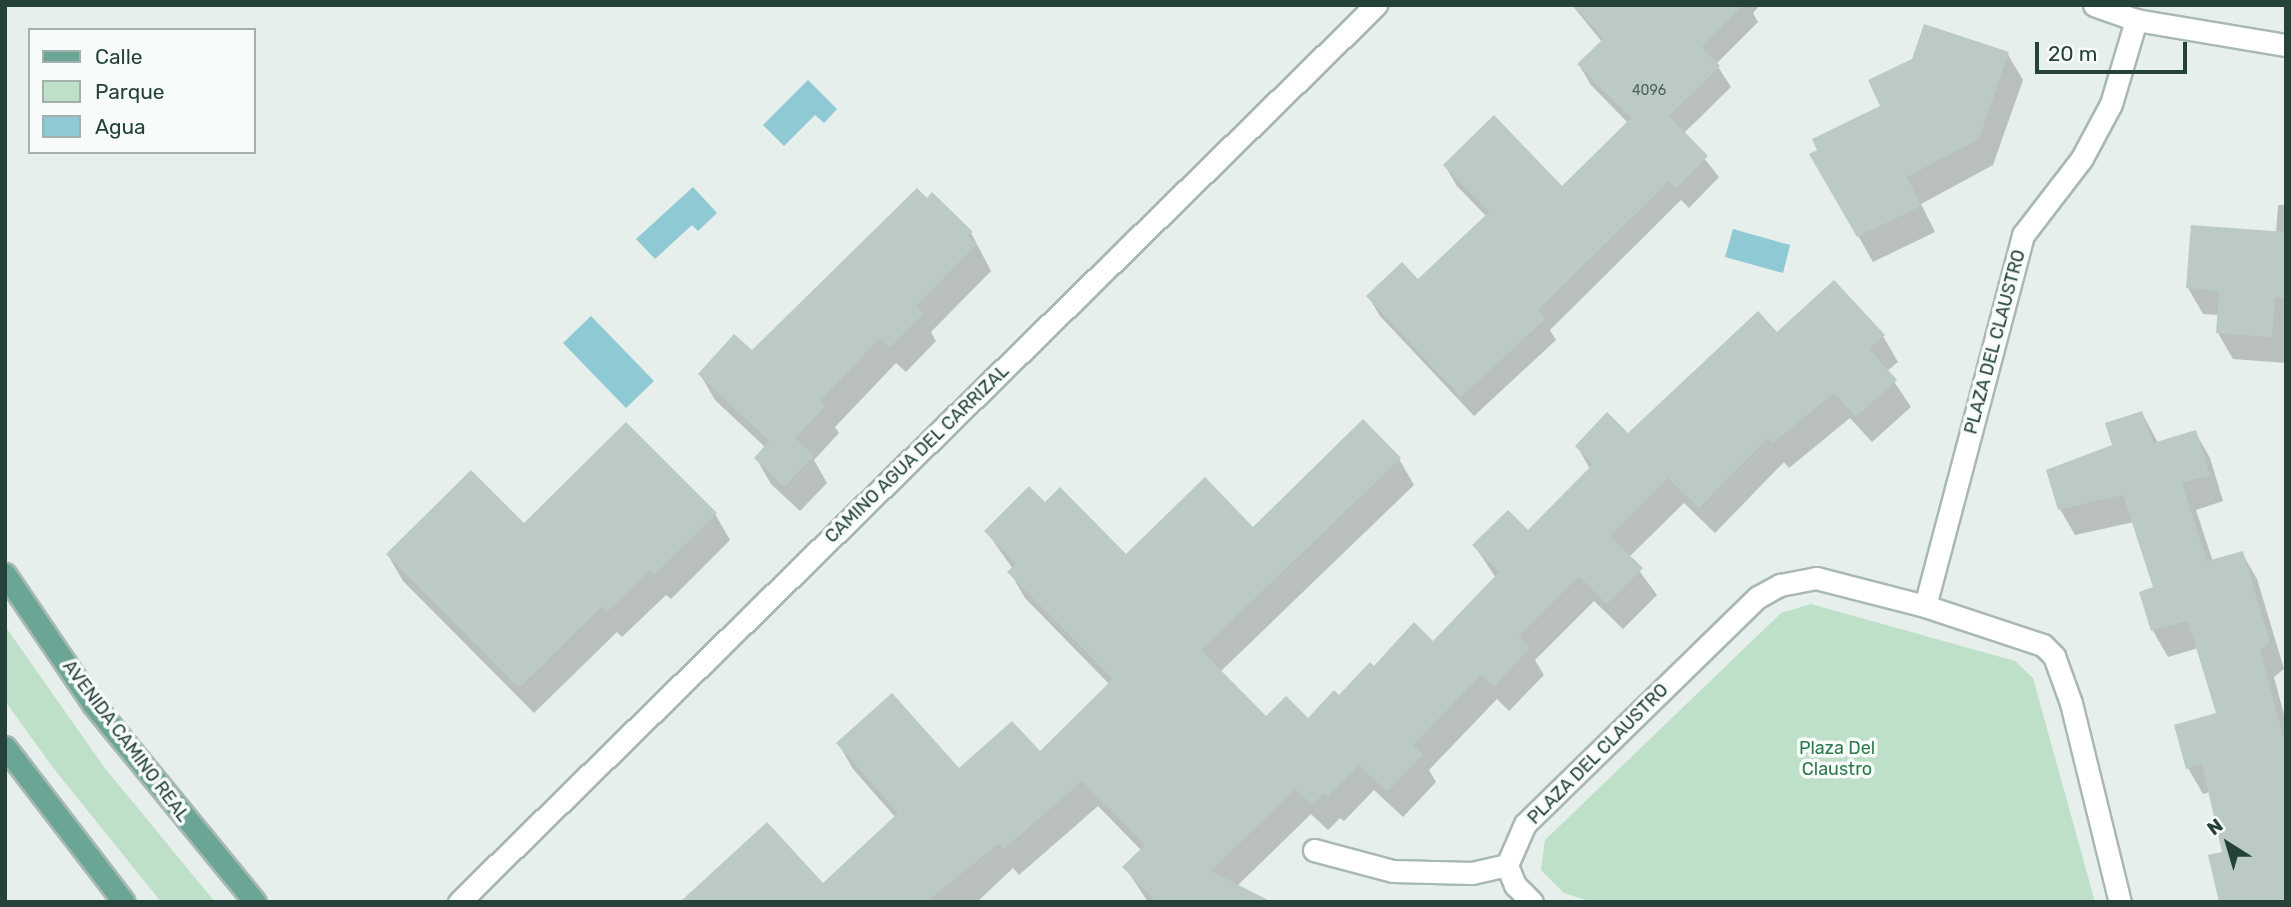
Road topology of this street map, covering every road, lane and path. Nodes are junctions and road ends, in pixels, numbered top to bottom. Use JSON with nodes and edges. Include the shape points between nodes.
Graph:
{"nodes":[{"id":1,"x":1376,"y":5,"type":"edge"},
{"id":2,"x":2094,"y":5,"type":"edge"},
{"id":3,"x":2136,"y":20,"type":"junction"},
{"id":4,"x":2286,"y":44,"type":"edge"},
{"id":5,"x":5,"y":574,"type":"edge"},
{"id":6,"x":1925,"y":606,"type":"junction"},
{"id":7,"x":5,"y":747,"type":"edge"},
{"id":8,"x":1314,"y":850,"type":"dead end"},
{"id":9,"x":1507,"y":865,"type":"junction"},
{"id":10,"x":124,"y":902,"type":"edge"},
{"id":11,"x":254,"y":902,"type":"edge"},
{"id":12,"x":459,"y":902,"type":"edge"},
{"id":13,"x":1532,"y":902,"type":"edge"},
{"id":14,"x":2120,"y":902,"type":"edge"}],
"edges":[{"from":1,"to":12,"type":"street","name":"CAMINO AGUA DEL CARRIZAL"},
{"from":2,"to":3,"type":"street"},
{"from":3,"to":4,"type":"street"},
{"from":3,"to":6,"type":"street","name":"PLAZA DEL CLAUSTRO","via":[[2111,104],[2082,158],[2023,234]]},
{"from":5,"to":11,"type":"main road","name":"AVENIDA CAMINO REAL","via":[[93,704]]},
{"from":6,"to":9,"type":"street","name":"PLAZA DEL CLAUSTRO","via":[[1816,578],[1780,585],[1758,597],[1525,824]]},
{"from":6,"to":14,"type":"street","name":"PLAZA DEL CLAUSTRO","via":[[2043,645],[2061,666]]},
{"from":7,"to":10,"type":"main road"},
{"from":8,"to":9,"type":"street","via":[[1393,871],[1472,873]]},
{"from":9,"to":13,"type":"street","via":[[1515,885]]}]}
